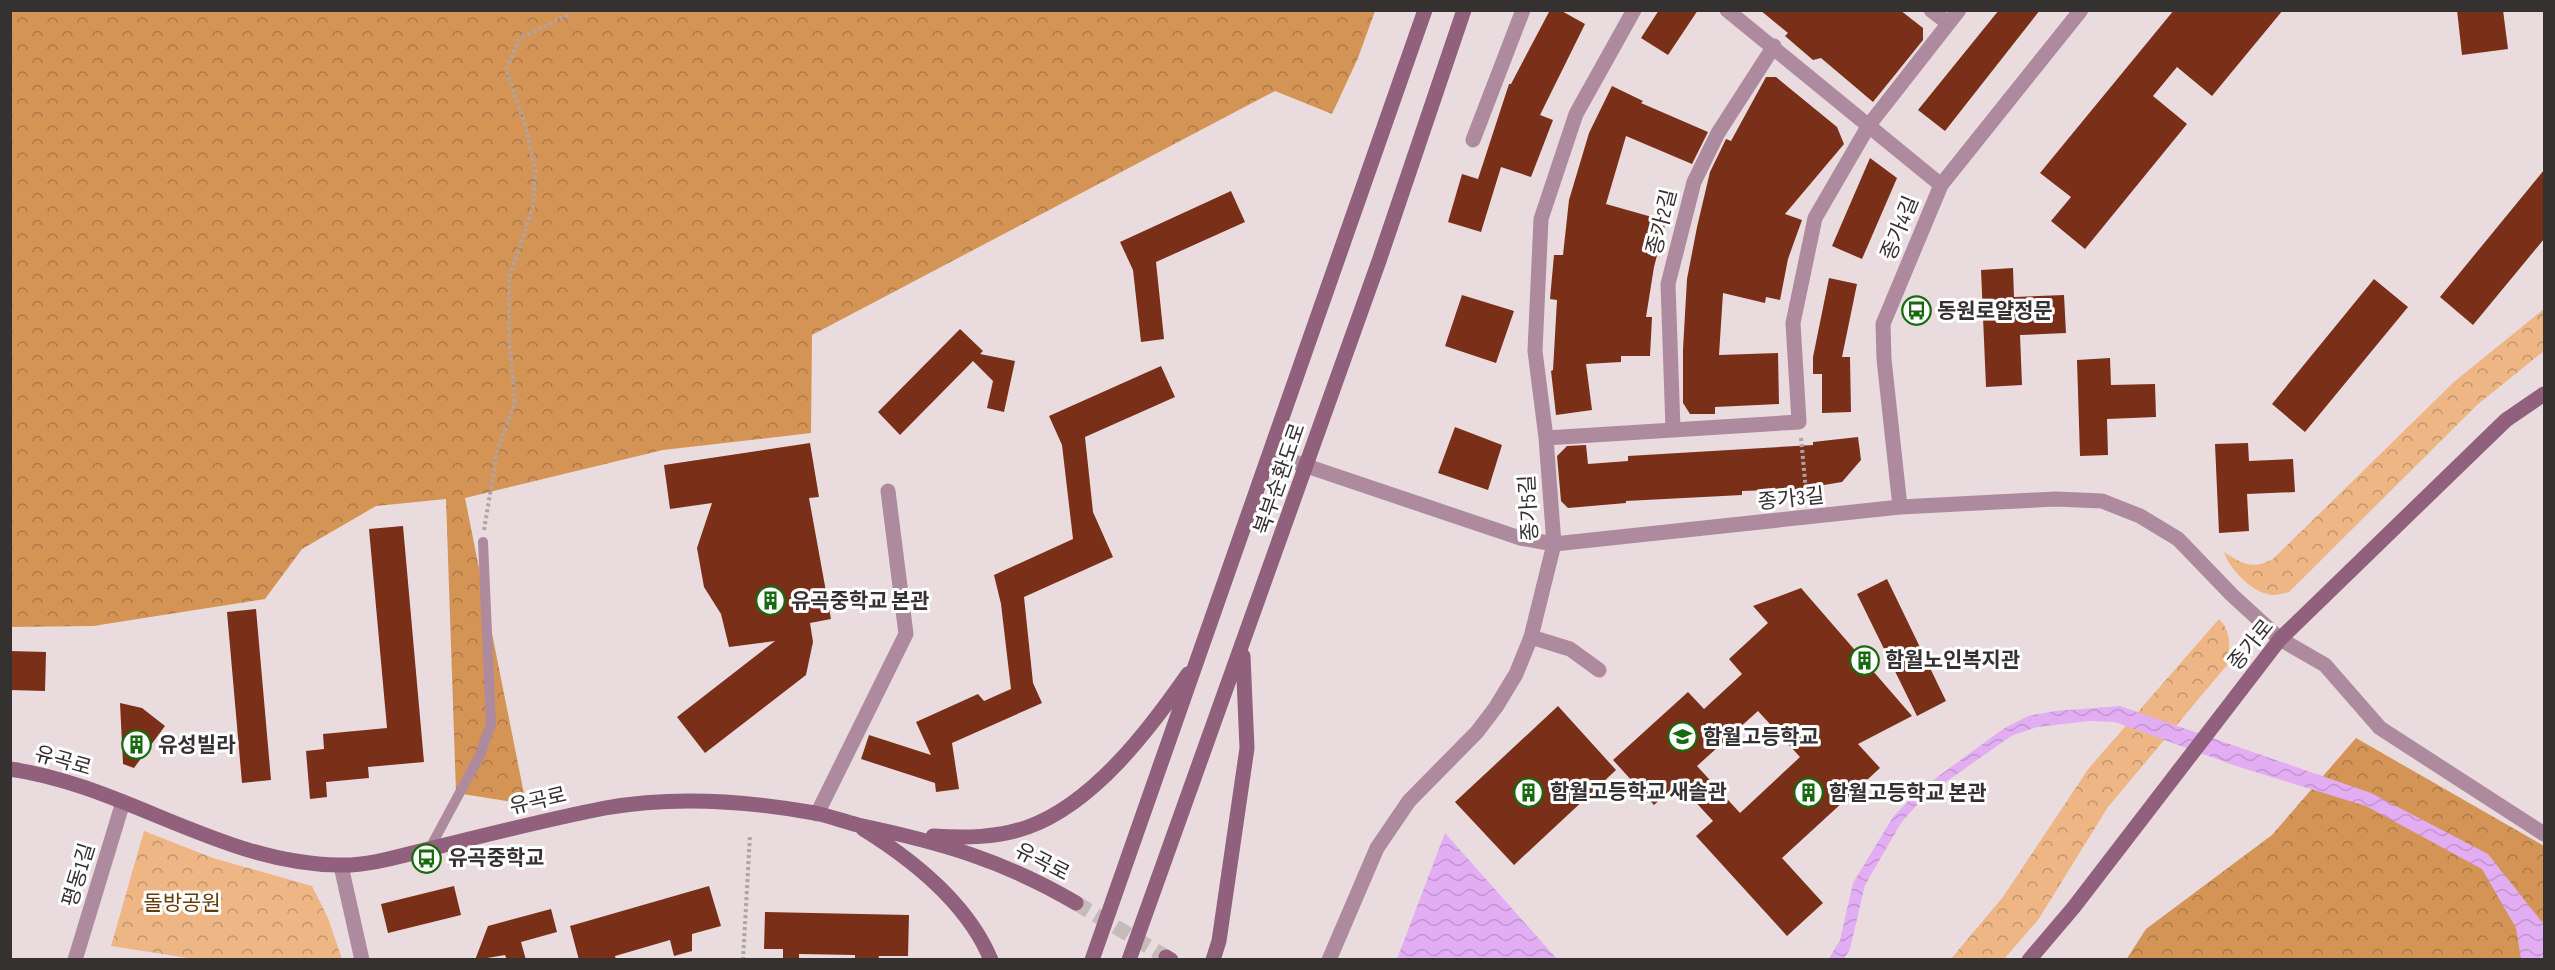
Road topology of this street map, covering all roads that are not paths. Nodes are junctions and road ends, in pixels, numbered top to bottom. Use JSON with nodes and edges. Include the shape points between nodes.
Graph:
{"nodes":[{"id":1,"x":1425,"y":10,"type":"edge"},
{"id":2,"x":1464,"y":10,"type":"edge"},
{"id":3,"x":1523,"y":10,"type":"edge"},
{"id":4,"x":1634,"y":10,"type":"edge"},
{"id":5,"x":1727,"y":10,"type":"edge"},
{"id":6,"x":1931,"y":10,"type":"edge"},
{"id":7,"x":1959,"y":10,"type":"edge"},
{"id":8,"x":2080,"y":10,"type":"edge"},
{"id":9,"x":1948,"y":23,"type":"junction"},
{"id":10,"x":1774,"y":46,"type":"junction"},
{"id":11,"x":1869,"y":125,"type":"junction"},
{"id":12,"x":1473,"y":140,"type":"dead end"},
{"id":13,"x":1941,"y":185,"type":"junction"},
{"id":14,"x":2544,"y":394,"type":"edge"},
{"id":15,"x":1672,"y":429,"type":"junction"},
{"id":16,"x":1546,"y":438,"type":"junction"},
{"id":17,"x":1271,"y":454,"type":"junction"},
{"id":18,"x":1306,"y":467,"type":"junction"},
{"id":19,"x":888,"y":491,"type":"dead end"},
{"id":20,"x":1900,"y":507,"type":"junction"},
{"id":21,"x":483,"y":542,"type":"road end"},
{"id":22,"x":1554,"y":544,"type":"junction"},
{"id":23,"x":1532,"y":637,"type":"junction"},
{"id":24,"x":2280,"y":639,"type":"junction"},
{"id":25,"x":1243,"y":645,"type":"junction"},
{"id":26,"x":1199,"y":659,"type":"junction"},
{"id":27,"x":1599,"y":670,"type":"dead end"},
{"id":28,"x":10,"y":769,"type":"edge"},
{"id":29,"x":123,"y":802,"type":"junction"},
{"id":30,"x":817,"y":814,"type":"junction"},
{"id":31,"x":855,"y":824,"type":"junction"},
{"id":32,"x":908,"y":834,"type":"junction"},
{"id":33,"x":2544,"y":834,"type":"edge"},
{"id":34,"x":430,"y":848,"type":"junction"},
{"id":35,"x":341,"y":866,"type":"junction"},
{"id":36,"x":1076,"y":903,"type":"tunnel mouth"},
{"id":37,"x":75,"y":960,"type":"edge"},
{"id":38,"x":362,"y":960,"type":"edge"},
{"id":39,"x":991,"y":960,"type":"edge"},
{"id":40,"x":1092,"y":960,"type":"edge"},
{"id":41,"x":1129,"y":960,"type":"edge"},
{"id":42,"x":1214,"y":960,"type":"edge"},
{"id":43,"x":1329,"y":960,"type":"edge"},
{"id":44,"x":2029,"y":960,"type":"edge"}],
"edges":[{"from":1,"to":17,"type":"main road","name":"북부순환도로"},
{"from":2,"to":18,"type":"main road","name":"북부순환도로"},
{"from":3,"to":12,"type":"street"},
{"from":4,"to":16,"type":"street","name":"종가5길","via":[[1576,114],[1541,219],[1535,351]]},
{"from":5,"to":10,"type":"street"},
{"from":6,"to":9,"type":"street"},
{"from":7,"to":9,"type":"street"},
{"from":8,"to":13,"type":"street","name":"종가4길"},
{"from":9,"to":11,"type":"street"},
{"from":10,"to":11,"type":"street"},
{"from":10,"to":15,"type":"street","name":"종가2길","via":[[1718,133],[1694,182],[1668,284]]},
{"from":11,"to":13,"type":"street"},
{"from":11,"to":15,"type":"street","via":[[1815,218],[1793,323],[1799,422]]},
{"from":13,"to":20,"type":"street","name":"종가4길","via":[[1883,324]]},
{"from":14,"to":24,"type":"main road","name":"종가로","via":[[2506,420]]},
{"from":15,"to":16,"type":"street"},
{"from":16,"to":22,"type":"street","name":"종가5길"},
{"from":17,"to":18,"type":"street","name":"종가3길"},
{"from":17,"to":26,"type":"main road","name":"북부순환도로"},
{"from":18,"to":22,"type":"street","name":"종가3길","via":[[1520,538]]},
{"from":18,"to":25,"type":"main road","name":"북부순환도로"},
{"from":19,"to":30,"type":"street","via":[[906,634]]},
{"from":20,"to":22,"type":"street","name":"종가3길"},
{"from":20,"to":24,"type":"street","name":"종가3길","via":[[2056,499],[2102,501],[2140,516],[2178,539]]},
{"from":21,"to":34,"type":"lane","via":[[491,724],[480,755]]},
{"from":22,"to":23,"type":"street","name":"종가5길"},
{"from":23,"to":27,"type":"street","via":[[1570,650]]},
{"from":23,"to":43,"type":"street","name":"종가5길","via":[[1496,707],[1477,732],[1409,801],[1377,848]]},
{"from":24,"to":33,"type":"street","name":"종가3길","via":[[2325,665],[2380,728]]},
{"from":24,"to":44,"type":"main road","name":"종가로"},
{"from":25,"to":41,"type":"main road","name":"북부순환도로"},
{"from":25,"to":42,"type":"main road","via":[[1247,748]]},
{"from":26,"to":32,"type":"main road","via":[[1166,707],[1130,749],[1097,783],[1053,816],[1017,830],[978,837]]},
{"from":26,"to":40,"type":"main road","name":"북부순환도로"},
{"from":28,"to":29,"type":"main road","name":"유곡로","via":[[74,784]]},
{"from":29,"to":35,"type":"main road","name":"유곡로","via":[[257,852]]},
{"from":29,"to":37,"type":"street","name":"평동1길"},
{"from":30,"to":31,"type":"main road","name":"유곡로"},
{"from":30,"to":34,"type":"main road","name":"유곡로","via":[[761,805],[628,806],[533,823]]},
{"from":31,"to":32,"type":"main road","name":"유곡로"},
{"from":31,"to":39,"type":"main road","via":[[901,855],[942,891],[965,917]]},
{"from":32,"to":36,"type":"main road","name":"유곡로","via":[[983,857]]},
{"from":34,"to":35,"type":"main road","name":"유곡로"},
{"from":35,"to":38,"type":"street"}]}
